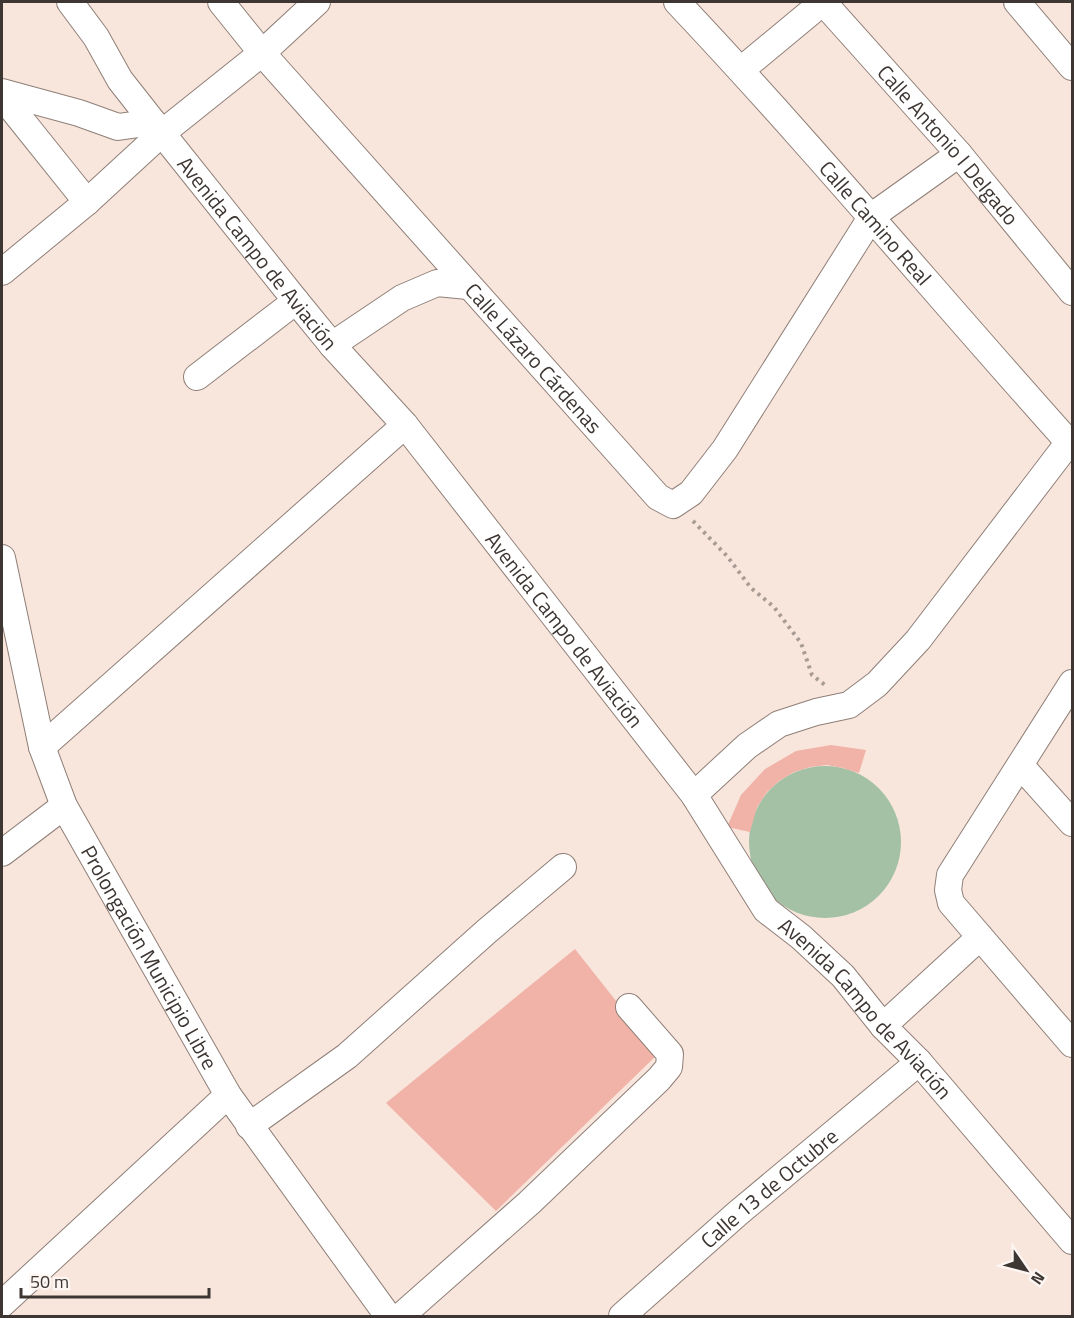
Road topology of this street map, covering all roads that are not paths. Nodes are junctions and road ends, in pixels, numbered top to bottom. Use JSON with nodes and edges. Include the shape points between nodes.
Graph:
{"nodes":[{"id":1,"x":70,"y":2,"type":"edge"},
{"id":2,"x":221,"y":2,"type":"edge"},
{"id":3,"x":317,"y":2,"type":"edge"},
{"id":4,"x":677,"y":2,"type":"edge"},
{"id":5,"x":823,"y":2,"type":"edge"},
{"id":6,"x":1017,"y":2,"type":"edge"},
{"id":7,"x":262,"y":53,"type":"junction"},
{"id":8,"x":1072,"y":67,"type":"edge"},
{"id":9,"x":741,"y":70,"type":"junction"},
{"id":10,"x":2,"y":94,"type":"edge"},
{"id":11,"x":158,"y":128,"type":"junction"},
{"id":12,"x":959,"y":154,"type":"junction"},
{"id":13,"x":87,"y":202,"type":"junction"},
{"id":14,"x":872,"y":216,"type":"junction"},
{"id":15,"x":2,"y":272,"type":"edge"},
{"id":16,"x":468,"y":286,"type":"junction"},
{"id":17,"x":1072,"y":292,"type":"edge"},
{"id":18,"x":296,"y":301,"type":"junction"},
{"id":19,"x":332,"y":345,"type":"junction"},
{"id":20,"x":197,"y":377,"type":"dead end"},
{"id":21,"x":405,"y":425,"type":"junction"},
{"id":22,"x":1071,"y":444,"type":"edge"},
{"id":23,"x":2,"y":558,"type":"edge"},
{"id":24,"x":1072,"y":683,"type":"edge"},
{"id":25,"x":42,"y":747,"type":"junction"},
{"id":26,"x":1021,"y":766,"type":"junction"},
{"id":27,"x":694,"y":795,"type":"junction"},
{"id":28,"x":64,"y":806,"type":"junction"},
{"id":29,"x":1072,"y":823,"type":"edge"},
{"id":30,"x":2,"y":853,"type":"edge"},
{"id":31,"x":563,"y":867,"type":"dead end"},
{"id":32,"x":980,"y":937,"type":"junction"},
{"id":33,"x":629,"y":1007,"type":"dead end"},
{"id":34,"x":883,"y":1026,"type":"junction"},
{"id":35,"x":1072,"y":1044,"type":"edge"},
{"id":36,"x":919,"y":1062,"type":"junction"},
{"id":37,"x":228,"y":1095,"type":"junction"},
{"id":38,"x":249,"y":1125,"type":"junction"},
{"id":39,"x":1072,"y":1241,"type":"edge"},
{"id":40,"x":2,"y":1304,"type":"edge"},
{"id":41,"x":388,"y":1317,"type":"edge"},
{"id":42,"x":401,"y":1317,"type":"edge"},
{"id":43,"x":622,"y":1317,"type":"edge"}],
"edges":[{"from":1,"to":11,"type":"street","name":"Avenida Campo de Aviación","via":[[96,37],[120,80]]},
{"from":2,"to":7,"type":"street","name":"Calle Lázaro Cárdenas"},
{"from":3,"to":7,"type":"street"},
{"from":4,"to":9,"type":"street","name":"Calle Camino Real"},
{"from":5,"to":9,"type":"street"},
{"from":5,"to":12,"type":"street","name":"Calle Antonio I Delgado"},
{"from":6,"to":8,"type":"street"},
{"from":7,"to":11,"type":"street"},
{"from":7,"to":16,"type":"street","name":"Calle Lázaro Cárdenas"},
{"from":9,"to":14,"type":"street","name":"Calle Camino Real"},
{"from":10,"to":11,"type":"street","via":[[118,127]]},
{"from":10,"to":13,"type":"street"},
{"from":11,"to":13,"type":"street"},
{"from":11,"to":18,"type":"street","name":"Avenida Campo de Aviación"},
{"from":12,"to":14,"type":"street"},
{"from":12,"to":17,"type":"street","name":"Calle Antonio I Delgado"},
{"from":13,"to":15,"type":"street"},
{"from":14,"to":16,"type":"street","name":"Calle Lázaro Cárdenas","via":[[725,449],[691,493],[673,505],[658,497]]},
{"from":14,"to":22,"type":"street","name":"Calle Camino Real"},
{"from":16,"to":19,"type":"street","via":[[437,283],[402,298]]},
{"from":18,"to":19,"type":"street","name":"Avenida Campo de Aviación"},
{"from":18,"to":20,"type":"street"},
{"from":19,"to":21,"type":"street","name":"Avenida Campo de Aviación"},
{"from":21,"to":25,"type":"street"},
{"from":21,"to":27,"type":"street","name":"Avenida Campo de Aviación"},
{"from":22,"to":27,"type":"street","via":[[918,640],[877,684],[849,705],[779,724],[747,746]]},
{"from":23,"to":25,"type":"street","name":"Prolongación Municipio Libre"},
{"from":24,"to":26,"type":"street"},
{"from":25,"to":28,"type":"street","name":"Prolongación Municipio Libre"},
{"from":26,"to":29,"type":"street"},
{"from":26,"to":32,"type":"street","via":[[950,875],[951,903]]},
{"from":27,"to":34,"type":"street","name":"Avenida Campo de Aviación","via":[[766,910],[843,976]]},
{"from":28,"to":30,"type":"street"},
{"from":28,"to":37,"type":"street","name":"Prolongación Municipio Libre"},
{"from":31,"to":38,"type":"street","via":[[347,1056]]},
{"from":32,"to":34,"type":"street"},
{"from":32,"to":35,"type":"street"},
{"from":33,"to":42,"type":"street","via":[[670,1054],[669,1067],[529,1203]]},
{"from":34,"to":36,"type":"street","name":"Avenida Campo de Aviación"},
{"from":36,"to":39,"type":"street","name":"Avenida Campo de Aviación"},
{"from":36,"to":43,"type":"street","name":"Calle 13 de Octubre","via":[[738,1213]]},
{"from":37,"to":38,"type":"street","name":"Prolongación Municipio Libre"},
{"from":37,"to":40,"type":"street"},
{"from":38,"to":41,"type":"street","name":"Prolongación Municipio Libre"}]}
